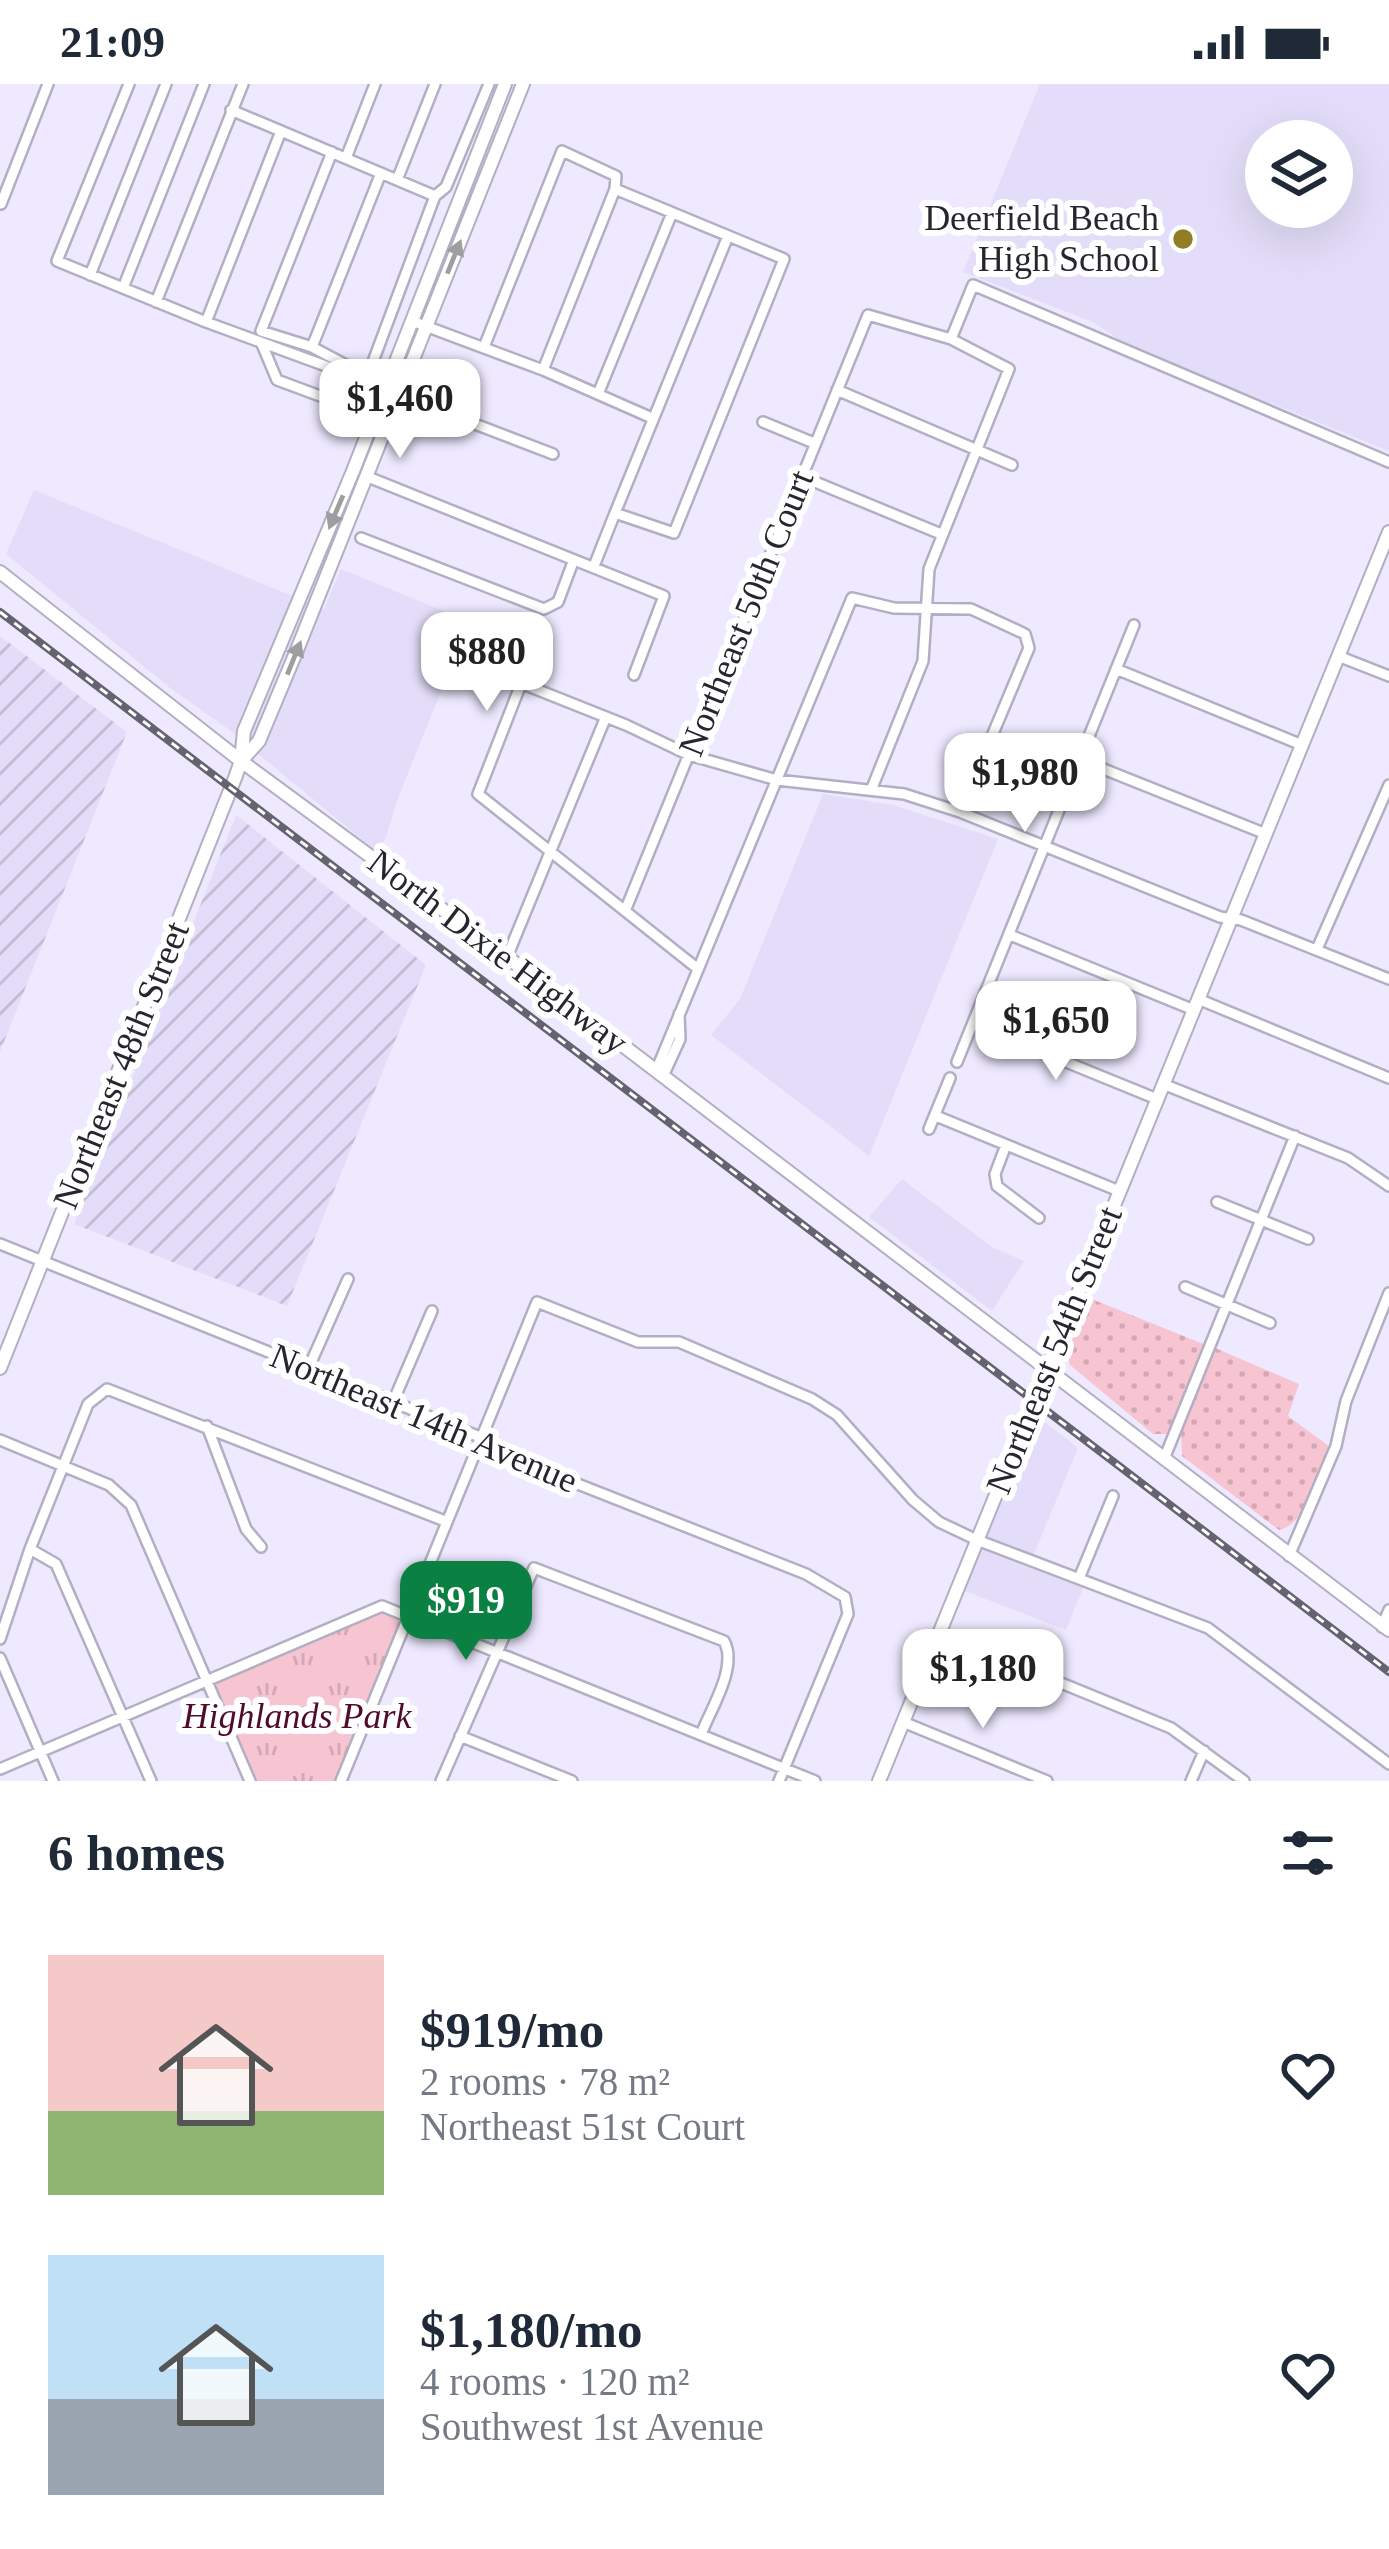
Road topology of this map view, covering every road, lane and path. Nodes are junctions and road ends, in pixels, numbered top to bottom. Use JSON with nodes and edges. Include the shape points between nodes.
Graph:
{"nodes":[{"id":1,"x":48,"y":84,"type":"edge"},
{"id":2,"x":129,"y":84,"type":"edge"},
{"id":3,"x":166,"y":84,"type":"edge"},
{"id":4,"x":204,"y":84,"type":"edge"},
{"id":5,"x":243,"y":84,"type":"edge"},
{"id":6,"x":375,"y":84,"type":"edge"},
{"id":7,"x":435,"y":84,"type":"edge"},
{"id":8,"x":488,"y":84,"type":"edge"},
{"id":9,"x":505,"y":84,"type":"edge"},
{"id":10,"x":523,"y":84,"type":"edge"},
{"id":11,"x":231,"y":110,"type":"junction"},
{"id":12,"x":281,"y":131,"type":"junction"},
{"id":13,"x":332,"y":152,"type":"junction"},
{"id":14,"x":346,"y":158,"type":"junction"},
{"id":15,"x":0,"y":163,"type":"edge"},
{"id":16,"x":15,"y":169,"type":"junction"},
{"id":17,"x":381,"y":173,"type":"junction"},
{"id":18,"x":398,"y":180,"type":"junction"},
{"id":19,"x":615,"y":189,"type":"junction"},
{"id":20,"x":435,"y":196,"type":"junction"},
{"id":21,"x":1,"y":204,"type":"edge"},
{"id":22,"x":672,"y":213,"type":"junction"},
{"id":23,"x":728,"y":236,"type":"junction"},
{"id":24,"x":90,"y":274,"type":"junction"},
{"id":25,"x":123,"y":288,"type":"junction"},
{"id":26,"x":156,"y":302,"type":"junction"},
{"id":27,"x":412,"y":321,"type":"junction"},
{"id":28,"x":206,"y":322,"type":"junction"},
{"id":29,"x":427,"y":326,"type":"junction"},
{"id":30,"x":261,"y":336,"type":"junction"},
{"id":31,"x":951,"y":338,"type":"junction"},
{"id":32,"x":312,"y":347,"type":"junction"},
{"id":33,"x":484,"y":347,"type":"junction"},
{"id":34,"x":543,"y":370,"type":"junction"},
{"id":35,"x":837,"y":390,"type":"junction"},
{"id":36,"x":355,"y":394,"type":"junction"},
{"id":37,"x":598,"y":394,"type":"junction"},
{"id":38,"x":399,"y":395,"type":"junction"},
{"id":39,"x":380,"y":403,"type":"junction"},
{"id":40,"x":652,"y":418,"type":"junction"},
{"id":41,"x":763,"y":422,"type":"dead end"},
{"id":42,"x":814,"y":443,"type":"junction"},
{"id":43,"x":977,"y":452,"type":"junction"},
{"id":44,"x":554,"y":454,"type":"dead end"},
{"id":45,"x":1389,"y":462,"type":"edge"},
{"id":46,"x":1012,"y":465,"type":"dead end"},
{"id":47,"x":368,"y":477,"type":"junction"},
{"id":48,"x":802,"y":477,"type":"junction"},
{"id":49,"x":359,"y":497,"type":"junction"},
{"id":50,"x":615,"y":513,"type":"junction"},
{"id":51,"x":1389,"y":532,"type":"edge"},
{"id":52,"x":941,"y":534,"type":"junction"},
{"id":53,"x":361,"y":538,"type":"dead end"},
{"id":54,"x":573,"y":562,"type":"junction"},
{"id":55,"x":594,"y":566,"type":"junction"},
{"id":56,"x":1382,"y":568,"type":"edge"},
{"id":57,"x":0,"y":572,"type":"edge"},
{"id":58,"x":927,"y":608,"type":"junction"},
{"id":59,"x":1134,"y":626,"type":"dead end"},
{"id":60,"x":535,"y":648,"type":"dead end"},
{"id":61,"x":1339,"y":656,"type":"junction"},
{"id":62,"x":1116,"y":669,"type":"junction"},
{"id":63,"x":634,"y":675,"type":"dead end"},
{"id":64,"x":1389,"y":676,"type":"edge"},
{"id":65,"x":523,"y":684,"type":"junction"},
{"id":66,"x":605,"y":719,"type":"junction"},
{"id":67,"x":1302,"y":746,"type":"junction"},
{"id":68,"x":689,"y":755,"type":"junction"},
{"id":69,"x":1081,"y":760,"type":"junction"},
{"id":70,"x":241,"y":761,"type":"junction"},
{"id":71,"x":777,"y":780,"type":"junction"},
{"id":72,"x":1389,"y":784,"type":"edge"},
{"id":73,"x":872,"y":788,"type":"junction"},
{"id":74,"x":959,"y":812,"type":"junction"},
{"id":75,"x":1266,"y":834,"type":"junction"},
{"id":76,"x":1045,"y":847,"type":"junction"},
{"id":77,"x":550,"y":854,"type":"junction"},
{"id":78,"x":625,"y":911,"type":"junction"},
{"id":79,"x":1231,"y":920,"type":"junction"},
{"id":80,"x":1010,"y":935,"type":"junction"},
{"id":81,"x":1317,"y":950,"type":"junction"},
{"id":82,"x":508,"y":957,"type":"junction"},
{"id":83,"x":698,"y":969,"type":"junction"},
{"id":84,"x":1389,"y":979,"type":"edge"},
{"id":85,"x":1196,"y":1005,"type":"junction"},
{"id":86,"x":973,"y":1024,"type":"junction"},
{"id":87,"x":956,"y":1062,"type":"dead end"},
{"id":88,"x":659,"y":1074,"type":"junction"},
{"id":89,"x":950,"y":1078,"type":"dead end"},
{"id":90,"x":1389,"y":1078,"type":"edge"},
{"id":91,"x":1163,"y":1084,"type":"junction"},
{"id":92,"x":1156,"y":1099,"type":"junction"},
{"id":93,"x":936,"y":1116,"type":"junction"},
{"id":94,"x":929,"y":1130,"type":"dead end"},
{"id":95,"x":1295,"y":1136,"type":"junction"},
{"id":96,"x":1006,"y":1145,"type":"junction"},
{"id":97,"x":1389,"y":1186,"type":"edge"},
{"id":98,"x":1119,"y":1191,"type":"junction"},
{"id":99,"x":1217,"y":1202,"type":"dead end"},
{"id":100,"x":1040,"y":1218,"type":"dead end"},
{"id":101,"x":1260,"y":1220,"type":"junction"},
{"id":102,"x":1309,"y":1240,"type":"dead end"},
{"id":103,"x":0,"y":1244,"type":"edge"},
{"id":104,"x":43,"y":1261,"type":"junction"},
{"id":105,"x":348,"y":1279,"type":"dead end"},
{"id":106,"x":1185,"y":1287,"type":"dead end"},
{"id":107,"x":1389,"y":1293,"type":"edge"},
{"id":108,"x":1226,"y":1304,"type":"junction"},
{"id":109,"x":432,"y":1311,"type":"dead end"},
{"id":110,"x":1270,"y":1323,"type":"dead end"},
{"id":111,"x":5,"y":1341,"type":"edge"},
{"id":112,"x":309,"y":1367,"type":"junction"},
{"id":113,"x":0,"y":1368,"type":"edge"},
{"id":114,"x":1046,"y":1371,"type":"junction"},
{"id":115,"x":393,"y":1402,"type":"junction"},
{"id":116,"x":207,"y":1426,"type":"junction"},
{"id":117,"x":480,"y":1437,"type":"junction"},
{"id":118,"x":0,"y":1440,"type":"edge"},
{"id":119,"x":1163,"y":1460,"type":"junction"},
{"id":120,"x":62,"y":1466,"type":"junction"},
{"id":121,"x":1113,"y":1496,"type":"dead end"},
{"id":122,"x":445,"y":1520,"type":"junction"},
{"id":123,"x":977,"y":1540,"type":"junction"},
{"id":124,"x":260,"y":1547,"type":"dead end"},
{"id":125,"x":30,"y":1549,"type":"junction"},
{"id":126,"x":1289,"y":1556,"type":"junction"},
{"id":127,"x":1080,"y":1576,"type":"junction"},
{"id":128,"x":1389,"y":1610,"type":"edge"},
{"id":129,"x":407,"y":1617,"type":"junction"},
{"id":130,"x":1386,"y":1631,"type":"edge"},
{"id":131,"x":939,"y":1633,"type":"junction"},
{"id":132,"x":0,"y":1639,"type":"edge"},
{"id":133,"x":496,"y":1649,"type":"junction"},
{"id":134,"x":0,"y":1658,"type":"edge"},
{"id":135,"x":206,"y":1682,"type":"junction"},
{"id":136,"x":126,"y":1718,"type":"junction"},
{"id":137,"x":902,"y":1722,"type":"junction"},
{"id":138,"x":702,"y":1732,"type":"junction"},
{"id":139,"x":460,"y":1736,"type":"junction"},
{"id":140,"x":1204,"y":1751,"type":"junction"},
{"id":141,"x":42,"y":1753,"type":"junction"},
{"id":142,"x":1389,"y":1763,"type":"edge"},
{"id":143,"x":784,"y":1766,"type":"junction"},
{"id":144,"x":0,"y":1769,"type":"edge"},
{"id":145,"x":53,"y":1781,"type":"edge"},
{"id":146,"x":151,"y":1781,"type":"edge"},
{"id":147,"x":250,"y":1781,"type":"edge"},
{"id":148,"x":341,"y":1781,"type":"edge"},
{"id":149,"x":441,"y":1781,"type":"edge"},
{"id":150,"x":572,"y":1781,"type":"edge"},
{"id":151,"x":779,"y":1781,"type":"edge"},
{"id":152,"x":815,"y":1781,"type":"edge"},
{"id":153,"x":879,"y":1781,"type":"edge"},
{"id":154,"x":1047,"y":1781,"type":"edge"},
{"id":155,"x":1191,"y":1781,"type":"edge"},
{"id":156,"x":1244,"y":1781,"type":"edge"}],
"edges":[{"from":1,"to":16,"type":"street"},
{"from":2,"to":24,"type":"street","via":[[57,260]]},
{"from":3,"to":24,"type":"street"},
{"from":4,"to":25,"type":"street"},
{"from":5,"to":11,"type":"street"},
{"from":6,"to":14,"type":"street"},
{"from":7,"to":18,"type":"street"},
{"from":8,"to":20,"type":"street","via":[[446,187]]},
{"from":9,"to":27,"type":"main road","name":"Northeast 48th Street"},
{"from":29,"to":10,"type":"main road","name":"Northeast 48th Street","one_way":true},
{"from":11,"to":12,"type":"street"},
{"from":11,"to":26,"type":"street"},
{"from":12,"to":13,"type":"street"},
{"from":12,"to":28,"type":"street"},
{"from":13,"to":14,"type":"street"},
{"from":13,"to":30,"type":"street"},
{"from":14,"to":17,"type":"street"},
{"from":15,"to":16,"type":"street"},
{"from":16,"to":21,"type":"street"},
{"from":17,"to":18,"type":"street"},
{"from":17,"to":32,"type":"street"},
{"from":18,"to":20,"type":"street"},
{"from":19,"to":22,"type":"street"},
{"from":19,"to":33,"type":"street","via":[[608,170],[562,151]]},
{"from":19,"to":34,"type":"street"},
{"from":20,"to":32,"type":"street","via":[[370,367],[361,373]]},
{"from":22,"to":23,"type":"street"},
{"from":22,"to":37,"type":"street"},
{"from":23,"to":40,"type":"street"},
{"from":23,"to":50,"type":"street","via":[[784,259],[674,533]]},
{"from":24,"to":25,"type":"street"},
{"from":25,"to":26,"type":"street"},
{"from":26,"to":28,"type":"street"},
{"from":27,"to":29,"type":"street"},
{"from":27,"to":39,"type":"main road","name":"Northeast 48th Street"},
{"from":28,"to":30,"type":"street"},
{"from":29,"to":33,"type":"street"},
{"from":29,"to":38,"type":"main road","name":"Northeast 48th Street"},
{"from":30,"to":32,"type":"street"},
{"from":30,"to":36,"type":"street","via":[[334,369]]},
{"from":30,"to":36,"type":"street","via":[[277,380],[320,396]]},
{"from":31,"to":35,"type":"street","name":"Northeast 50th Court","via":[[868,315]]},
{"from":31,"to":43,"type":"street","via":[[1009,369]]},
{"from":31,"to":45,"type":"street","via":[[973,285]]},
{"from":33,"to":34,"type":"street"},
{"from":34,"to":37,"type":"street"},
{"from":35,"to":42,"type":"street","name":"Northeast 50th Court"},
{"from":35,"to":43,"type":"street"},
{"from":36,"to":39,"type":"street"},
{"from":37,"to":40,"type":"street"},
{"from":38,"to":44,"type":"street"},
{"from":38,"to":47,"type":"main road","name":"Northeast 48th Street"},
{"from":39,"to":49,"type":"main road","via":[[385,418]]},
{"from":39,"to":70,"type":"main road","name":"Northeast 48th Street","one_way":true,"via":[[244,731]]},
{"from":40,"to":50,"type":"street"},
{"from":41,"to":42,"type":"street"},
{"from":42,"to":48,"type":"street","name":"Northeast 50th Court"},
{"from":43,"to":46,"type":"street"},
{"from":43,"to":52,"type":"street"},
{"from":47,"to":49,"type":"main road","name":"Northeast 48th Street"},
{"from":47,"to":54,"type":"street"},
{"from":48,"to":52,"type":"street"},
{"from":48,"to":68,"type":"street","name":"Northeast 50th Court"},
{"from":70,"to":49,"type":"main road","name":"Northeast 48th Street","one_way":true,"via":[[260,741]]},
{"from":50,"to":55,"type":"street"},
{"from":51,"to":56,"type":"main road","name":"Northeast 54th Street"},
{"from":52,"to":58,"type":"street"},
{"from":53,"to":54,"type":"street","via":[[544,609],[558,602]]},
{"from":54,"to":55,"type":"street"},
{"from":55,"to":63,"type":"street","via":[[664,596]]},
{"from":56,"to":61,"type":"main road","name":"Northeast 54th Street"},
{"from":57,"to":70,"type":"main road","name":"North Dixie Highway"},
{"from":58,"to":71,"type":"street","via":[[852,598]]},
{"from":58,"to":73,"type":"street","via":[[923,661]]},
{"from":58,"to":74,"type":"street","via":[[970,609],[1017,628],[1029,648]]},
{"from":59,"to":62,"type":"street"},
{"from":60,"to":65,"type":"street"},
{"from":61,"to":64,"type":"street"},
{"from":61,"to":67,"type":"main road","name":"Northeast 54th Street"},
{"from":62,"to":67,"type":"street"},
{"from":62,"to":69,"type":"street"},
{"from":65,"to":66,"type":"street"},
{"from":65,"to":77,"type":"street","via":[[478,794]]},
{"from":66,"to":68,"type":"street"},
{"from":66,"to":77,"type":"street"},
{"from":67,"to":75,"type":"main road","name":"Northeast 54th Street"},
{"from":68,"to":71,"type":"street"},
{"from":68,"to":78,"type":"street","name":"Northeast 50th Court"},
{"from":69,"to":75,"type":"street"},
{"from":69,"to":76,"type":"street"},
{"from":70,"to":82,"type":"main road","name":"North Dixie Highway"},
{"from":70,"to":104,"type":"main road","name":"Northeast 48th Street"},
{"from":71,"to":73,"type":"street"},
{"from":71,"to":83,"type":"street"},
{"from":72,"to":81,"type":"street"},
{"from":73,"to":74,"type":"street"},
{"from":74,"to":76,"type":"street"},
{"from":75,"to":79,"type":"main road","name":"Northeast 54th Street"},
{"from":76,"to":79,"type":"street"},
{"from":76,"to":80,"type":"street"},
{"from":77,"to":78,"type":"street"},
{"from":77,"to":82,"type":"street"},
{"from":78,"to":83,"type":"street"},
{"from":79,"to":81,"type":"street"},
{"from":79,"to":85,"type":"main road","name":"Northeast 54th Street"},
{"from":80,"to":85,"type":"street"},
{"from":80,"to":86,"type":"street"},
{"from":81,"to":84,"type":"street"},
{"from":82,"to":88,"type":"main road","name":"North Dixie Highway"},
{"from":83,"to":88,"type":"street","via":[[679,1014],[680,1039]]},
{"from":85,"to":90,"type":"street"},
{"from":85,"to":91,"type":"main road","name":"Northeast 54th Street"},
{"from":86,"to":87,"type":"street"},
{"from":86,"to":92,"type":"street"},
{"from":88,"to":114,"type":"main road","name":"North Dixie Highway"},
{"from":89,"to":93,"type":"street"},
{"from":91,"to":92,"type":"main road","name":"Northeast 54th Street"},
{"from":91,"to":95,"type":"street"},
{"from":92,"to":98,"type":"main road","name":"Northeast 54th Street"},
{"from":93,"to":94,"type":"street"},
{"from":93,"to":96,"type":"street"},
{"from":95,"to":97,"type":"street"},
{"from":95,"to":101,"type":"street"},
{"from":96,"to":98,"type":"street"},
{"from":96,"to":100,"type":"street","via":[[997,1186]]},
{"from":98,"to":114,"type":"main road","name":"Northeast 54th Street"},
{"from":99,"to":101,"type":"street"},
{"from":101,"to":102,"type":"street"},
{"from":101,"to":108,"type":"street"},
{"from":103,"to":104,"type":"street","name":"Northeast 14th Avenue"},
{"from":104,"to":111,"type":"main road","name":"Northeast 48th Street"},
{"from":104,"to":112,"type":"street","name":"Northeast 14th Avenue"},
{"from":105,"to":112,"type":"street"},
{"from":106,"to":108,"type":"street"},
{"from":107,"to":126,"type":"street"},
{"from":108,"to":110,"type":"street"},
{"from":108,"to":119,"type":"street"},
{"from":109,"to":115,"type":"street"},
{"from":111,"to":113,"type":"main road","name":"Northeast 48th Street"},
{"from":112,"to":115,"type":"street","name":"Northeast 14th Avenue"},
{"from":114,"to":119,"type":"main road","name":"North Dixie Highway"},
{"from":114,"to":123,"type":"main road","name":"Northeast 54th Street"},
{"from":115,"to":117,"type":"street","name":"Northeast 14th Avenue"},
{"from":116,"to":120,"type":"street","via":[[107,1389],[88,1404]]},
{"from":116,"to":122,"type":"street"},
{"from":116,"to":124,"type":"street"},
{"from":117,"to":122,"type":"street"},
{"from":117,"to":123,"type":"street","via":[[537,1302],[638,1342],[679,1342],[812,1399],[848,1426],[926,1512]]},
{"from":117,"to":143,"type":"street","name":"Northeast 14th Avenue","via":[[489,1449],[806,1574],[845,1597],[848,1614]]},
{"from":118,"to":120,"type":"street"},
{"from":119,"to":126,"type":"main road","name":"North Dixie Highway"},
{"from":120,"to":125,"type":"street"},
{"from":120,"to":135,"type":"street","via":[[110,1485],[131,1505]]},
{"from":121,"to":127,"type":"street"},
{"from":122,"to":129,"type":"street"},
{"from":123,"to":127,"type":"street"},
{"from":123,"to":131,"type":"main road","name":"Northeast 54th Street"},
{"from":125,"to":132,"type":"street"},
{"from":125,"to":136,"type":"street","via":[[56,1564]]},
{"from":126,"to":130,"type":"main road","name":"North Dixie Highway"},
{"from":127,"to":142,"type":"street","via":[[1208,1628]]},
{"from":128,"to":130,"type":"street"},
{"from":129,"to":133,"type":"street"},
{"from":129,"to":135,"type":"street","via":[[382,1606]]},
{"from":129,"to":148,"type":"street"},
{"from":131,"to":137,"type":"main road","name":"Northeast 54th Street"},
{"from":131,"to":140,"type":"street","via":[[1171,1728]]},
{"from":133,"to":138,"type":"street"},
{"from":133,"to":138,"type":"street","via":[[534,1568],[724,1641],[728,1666]]},
{"from":133,"to":139,"type":"street"},
{"from":134,"to":141,"type":"street"},
{"from":135,"to":136,"type":"street"},
{"from":135,"to":147,"type":"street"},
{"from":136,"to":141,"type":"street"},
{"from":136,"to":146,"type":"street"},
{"from":137,"to":153,"type":"main road","name":"Northeast 54th Street"},
{"from":137,"to":154,"type":"street"},
{"from":138,"to":143,"type":"street"},
{"from":139,"to":149,"type":"street"},
{"from":139,"to":150,"type":"street"},
{"from":140,"to":155,"type":"street"},
{"from":140,"to":156,"type":"street"},
{"from":141,"to":144,"type":"street"},
{"from":141,"to":145,"type":"street"},
{"from":143,"to":151,"type":"street"},
{"from":143,"to":152,"type":"street"}]}
